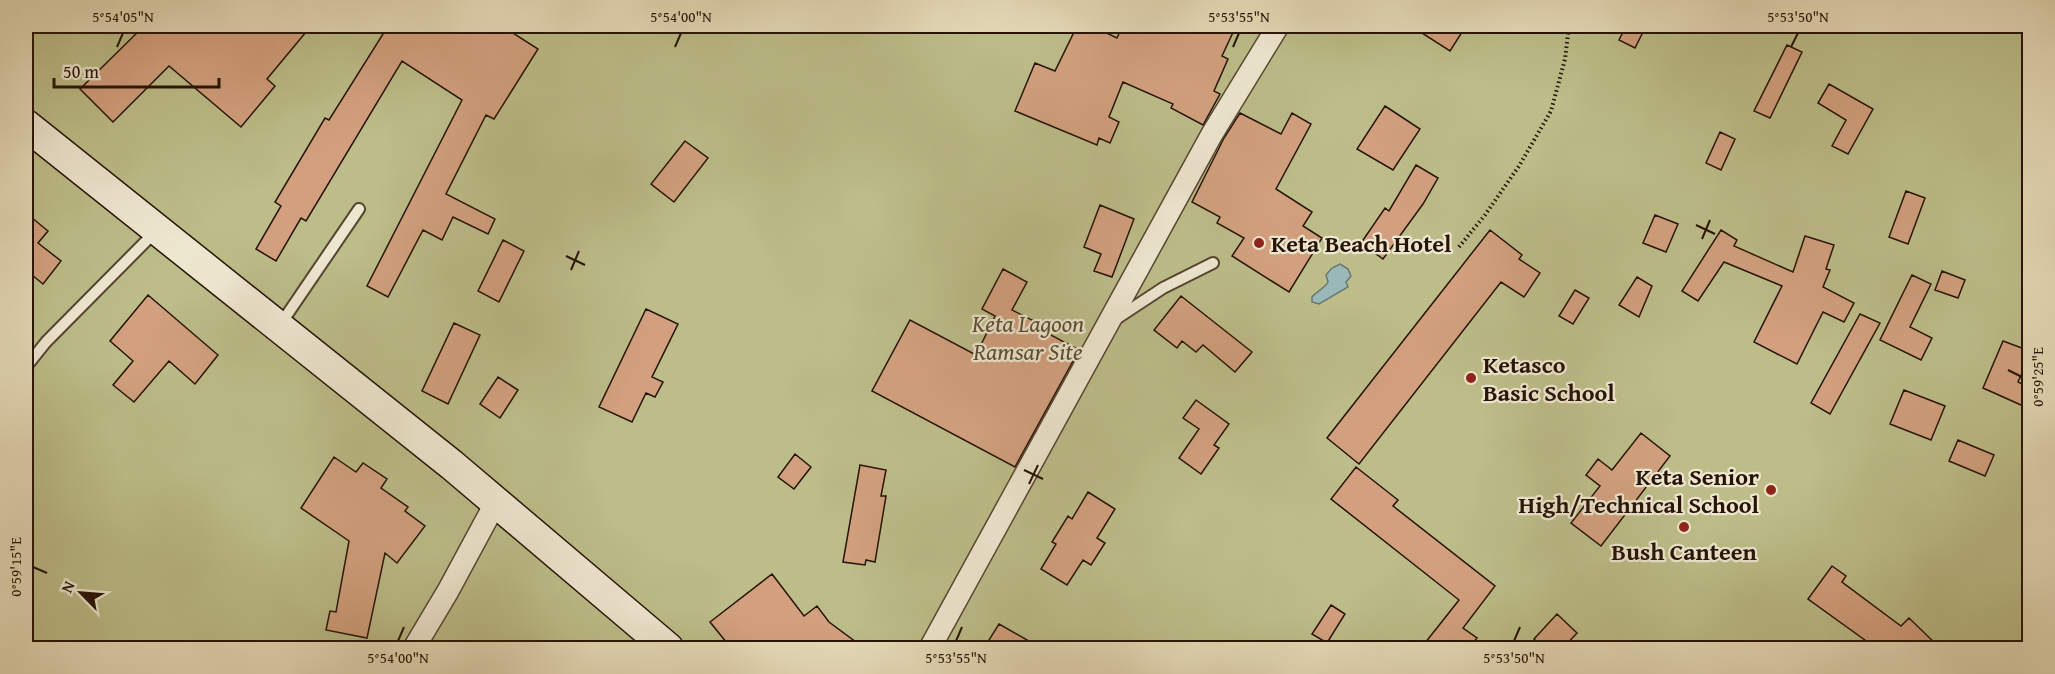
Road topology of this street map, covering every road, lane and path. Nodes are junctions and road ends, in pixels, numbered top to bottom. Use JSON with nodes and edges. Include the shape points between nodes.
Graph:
{"nodes":[{"id":1,"x":1278,"y":26,"type":"edge"},
{"id":2,"x":1569,"y":26,"type":"edge"},
{"id":3,"x":26,"y":125,"type":"edge"},
{"id":4,"x":359,"y":209,"type":"dead end"},
{"id":5,"x":156,"y":231,"type":"junction"},
{"id":6,"x":1459,"y":247,"type":"dead end"},
{"id":7,"x":1214,"y":263,"type":"dead end"},
{"id":8,"x":1110,"y":322,"type":"junction"},
{"id":9,"x":278,"y":328,"type":"junction"},
{"id":10,"x":26,"y":367,"type":"edge"},
{"id":11,"x":496,"y":502,"type":"junction"},
{"id":12,"x":414,"y":648,"type":"edge"},
{"id":13,"x":668,"y":648,"type":"edge"},
{"id":14,"x":930,"y":648,"type":"edge"}],
"edges":[{"from":1,"to":8,"type":"street","via":[[1212,134]]},
{"from":2,"to":6,"type":"path","via":[[1551,111],[1519,166]]},
{"from":3,"to":5,"type":"main road"},
{"from":4,"to":9,"type":"lane"},
{"from":5,"to":9,"type":"main road"},
{"from":5,"to":10,"type":"lane"},
{"from":7,"to":8,"type":"lane","via":[[1163,288]]},
{"from":8,"to":14,"type":"street"},
{"from":9,"to":11,"type":"main road"},
{"from":11,"to":12,"type":"street"},
{"from":11,"to":13,"type":"main road"}]}
